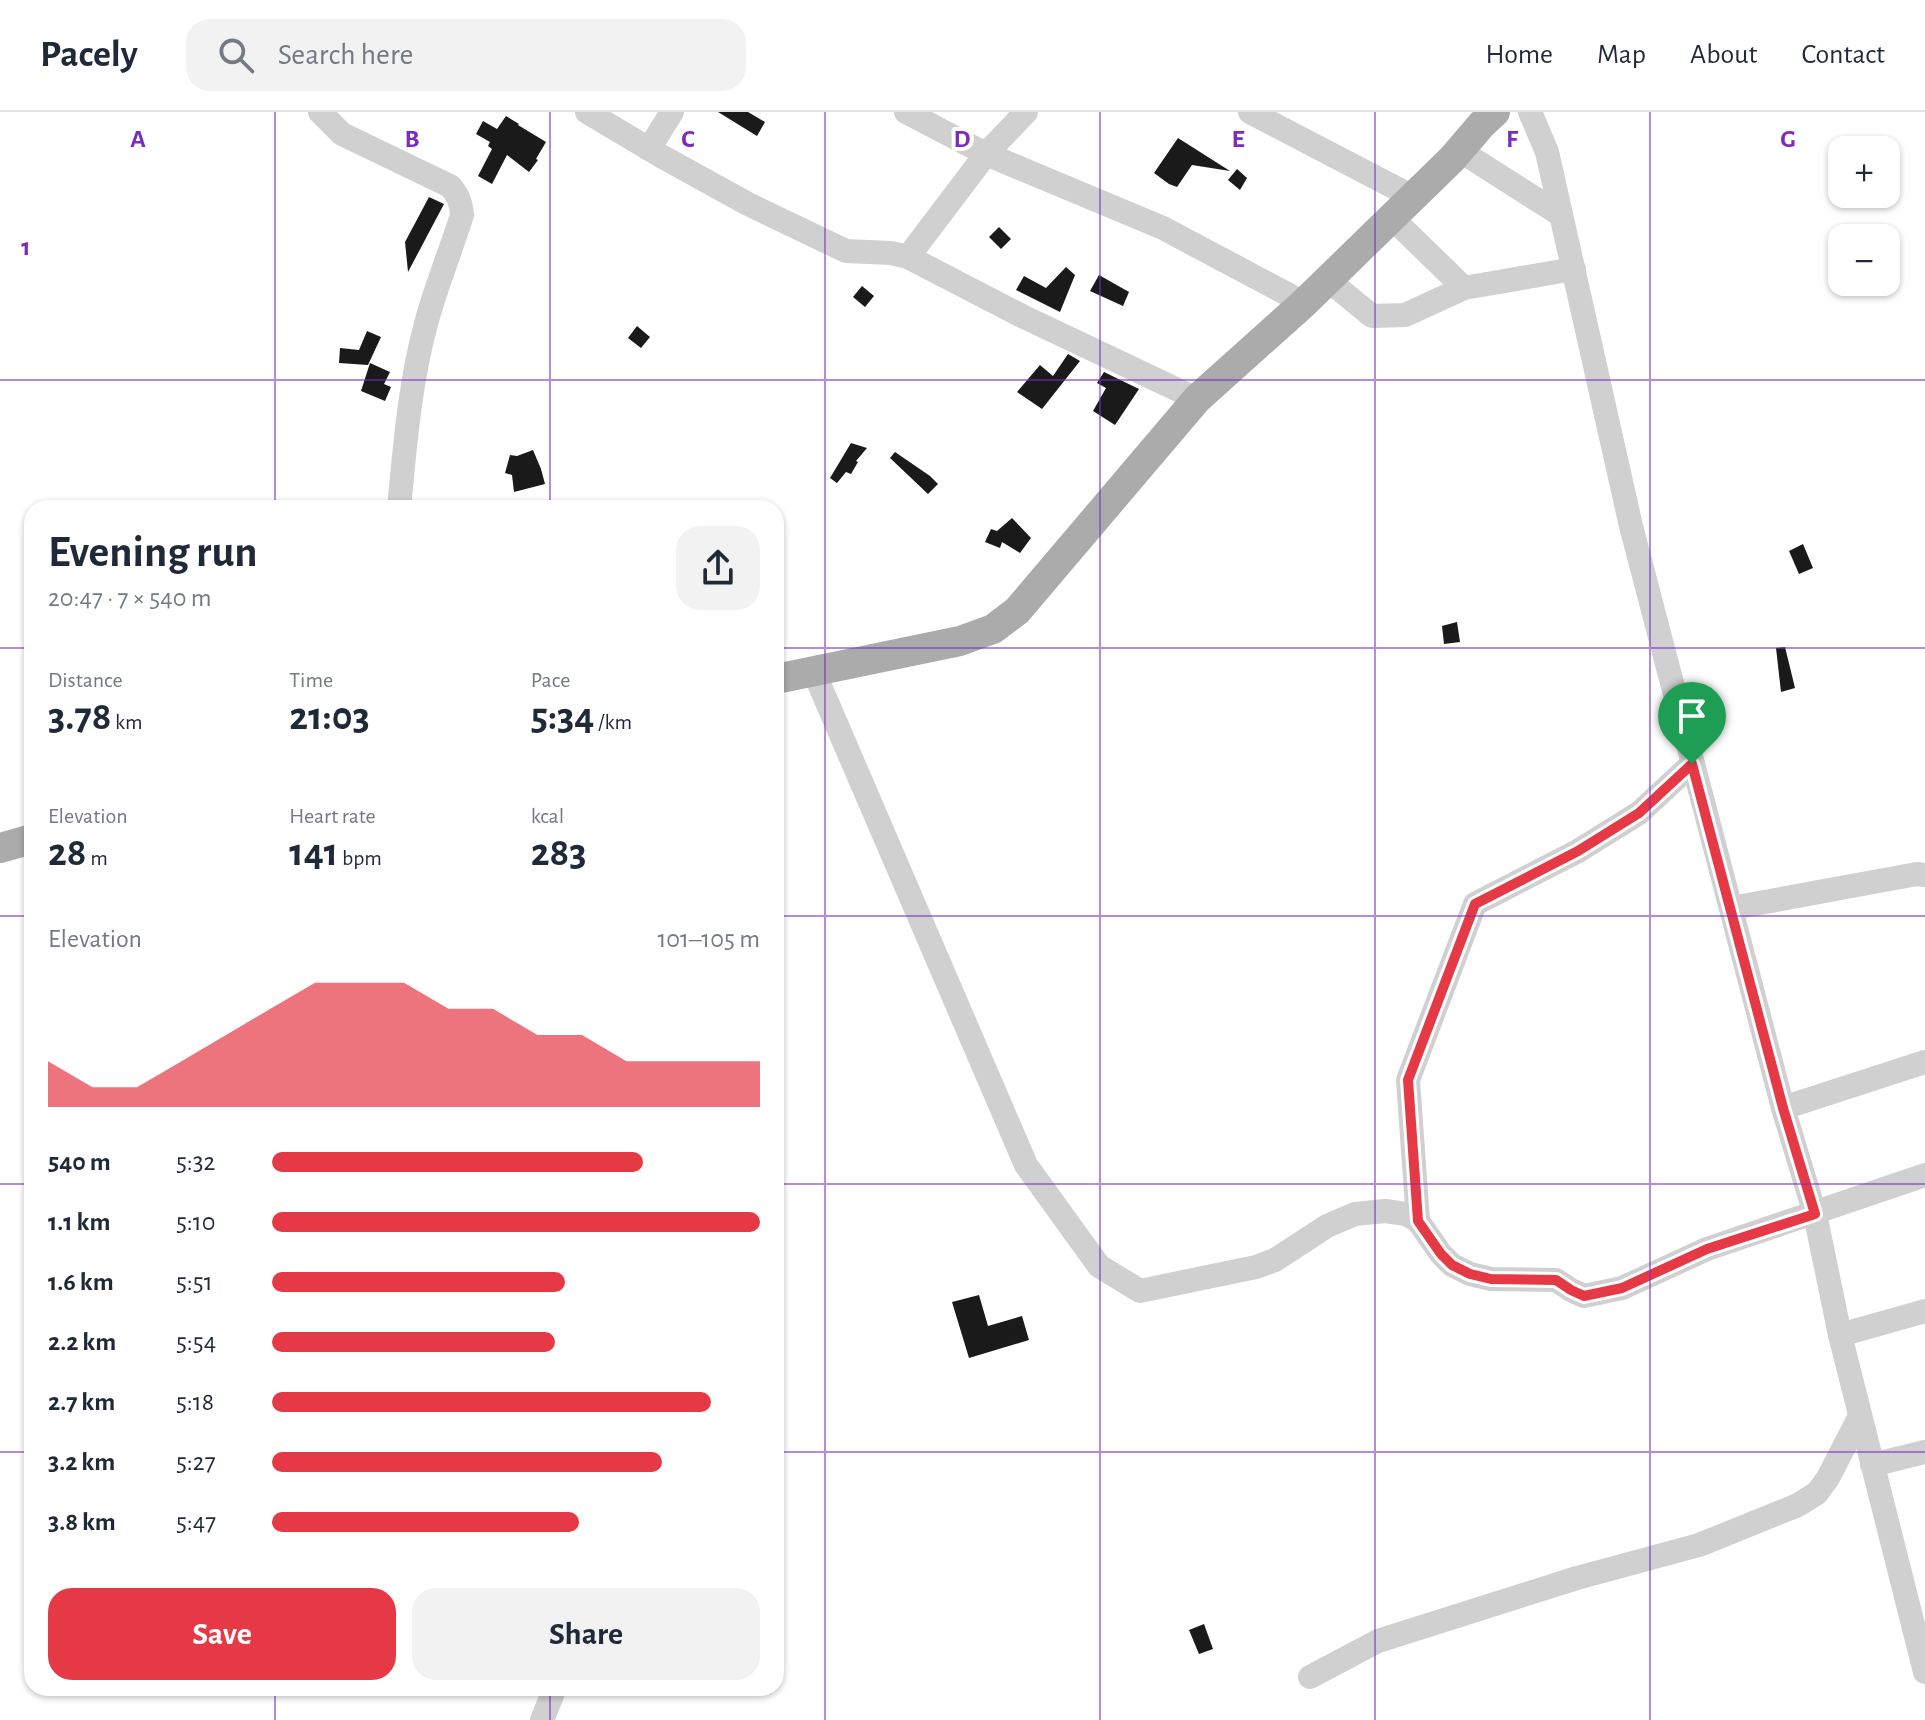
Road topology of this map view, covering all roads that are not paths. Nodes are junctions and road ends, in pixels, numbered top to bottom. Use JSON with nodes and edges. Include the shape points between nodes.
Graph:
{"nodes":[{"id":1,"x":320,"y":112,"type":"edge"},
{"id":2,"x":587,"y":112,"type":"edge"},
{"id":3,"x":672,"y":112,"type":"edge"},
{"id":4,"x":906,"y":112,"type":"edge"},
{"id":5,"x":1026,"y":112,"type":"edge"},
{"id":6,"x":1250,"y":112,"type":"edge"},
{"id":7,"x":1495,"y":112,"type":"edge"},
{"id":8,"x":1530,"y":112,"type":"edge"},
{"id":9,"x":649,"y":149,"type":"junction"},
{"id":10,"x":1459,"y":150,"type":"junction"},
{"id":11,"x":986,"y":154,"type":"junction"},
{"id":12,"x":1403,"y":207,"type":"junction"},
{"id":13,"x":1561,"y":215,"type":"junction"},
{"id":14,"x":908,"y":257,"type":"junction"},
{"id":15,"x":1574,"y":269,"type":"junction"},
{"id":16,"x":1328,"y":280,"type":"junction"},
{"id":17,"x":1464,"y":288,"type":"junction"},
{"id":18,"x":1304,"y":303,"type":"junction"},
{"id":19,"x":1197,"y":399,"type":"junction"},
{"id":20,"x":400,"y":500,"type":"edge"},
{"id":21,"x":814,"y":672,"type":"junction"},
{"id":22,"x":784,"y":678,"type":"edge"},
{"id":23,"x":1692,"y":764,"type":"junction"},
{"id":24,"x":24,"y":841,"type":"edge"},
{"id":25,"x":0,"y":848,"type":"edge"},
{"id":26,"x":1925,"y":875,"type":"edge"},
{"id":27,"x":1732,"y":908,"type":"junction"},
{"id":28,"x":1925,"y":1062,"type":"edge"},
{"id":29,"x":1783,"y":1108,"type":"junction"},
{"id":30,"x":1925,"y":1175,"type":"edge"},
{"id":31,"x":1815,"y":1214,"type":"junction"},
{"id":32,"x":1418,"y":1221,"type":"junction"},
{"id":33,"x":1925,"y":1311,"type":"edge"},
{"id":34,"x":1840,"y":1335,"type":"junction"},
{"id":35,"x":1860,"y":1416,"type":"junction"},
{"id":36,"x":1925,"y":1452,"type":"edge"},
{"id":37,"x":1872,"y":1465,"type":"junction"},
{"id":38,"x":1925,"y":1672,"type":"edge"},
{"id":39,"x":1310,"y":1677,"type":"dead end"},
{"id":40,"x":552,"y":1696,"type":"edge"},
{"id":41,"x":542,"y":1720,"type":"edge"}],
"edges":[{"from":1,"to":20,"type":"street","via":[[342,134],[450,186],[461,202],[462,215],[416,367]]},
{"from":2,"to":9,"type":"street"},
{"from":3,"to":9,"type":"street"},
{"from":4,"to":11,"type":"street"},
{"from":5,"to":11,"type":"street"},
{"from":6,"to":12,"type":"street"},
{"from":7,"to":10,"type":"main road"},
{"from":8,"to":13,"type":"street","via":[[1547,152]]},
{"from":9,"to":14,"type":"street","via":[[846,251]]},
{"from":10,"to":12,"type":"main road"},
{"from":10,"to":13,"type":"street"},
{"from":11,"to":14,"type":"street"},
{"from":11,"to":18,"type":"street","via":[[1163,228]]},
{"from":12,"to":16,"type":"main road"},
{"from":12,"to":17,"type":"street"},
{"from":13,"to":15,"type":"street"},
{"from":14,"to":19,"type":"street"},
{"from":15,"to":17,"type":"street"},
{"from":15,"to":23,"type":"street","via":[[1631,526]]},
{"from":16,"to":17,"type":"street","via":[[1372,316],[1405,315]]},
{"from":16,"to":18,"type":"main road"},
{"from":18,"to":19,"type":"main road"},
{"from":19,"to":21,"type":"main road","via":[[1044,581],[993,629]]},
{"from":21,"to":22,"type":"main road"},
{"from":21,"to":32,"type":"street","via":[[1026,1165],[1099,1266],[1140,1291],[1256,1267],[1355,1214],[1385,1211]]},
{"from":23,"to":27,"type":"street"},
{"from":23,"to":32,"type":"street","via":[[1639,813],[1475,904],[1408,1080]]},
{"from":24,"to":25,"type":"main road"},
{"from":26,"to":27,"type":"street"},
{"from":27,"to":29,"type":"street"},
{"from":28,"to":29,"type":"street"},
{"from":29,"to":31,"type":"street"},
{"from":30,"to":31,"type":"street"},
{"from":31,"to":32,"type":"street","via":[[1707,1249],[1622,1288],[1584,1296],[1556,1280],[1470,1274],[1441,1254]]},
{"from":31,"to":34,"type":"street"},
{"from":33,"to":34,"type":"street"},
{"from":34,"to":35,"type":"street"},
{"from":35,"to":37,"type":"street"},
{"from":35,"to":39,"type":"street","via":[[1828,1478],[1798,1505],[1699,1545],[1378,1641]]},
{"from":36,"to":37,"type":"street"},
{"from":37,"to":38,"type":"street"},
{"from":40,"to":41,"type":"street"}]}
